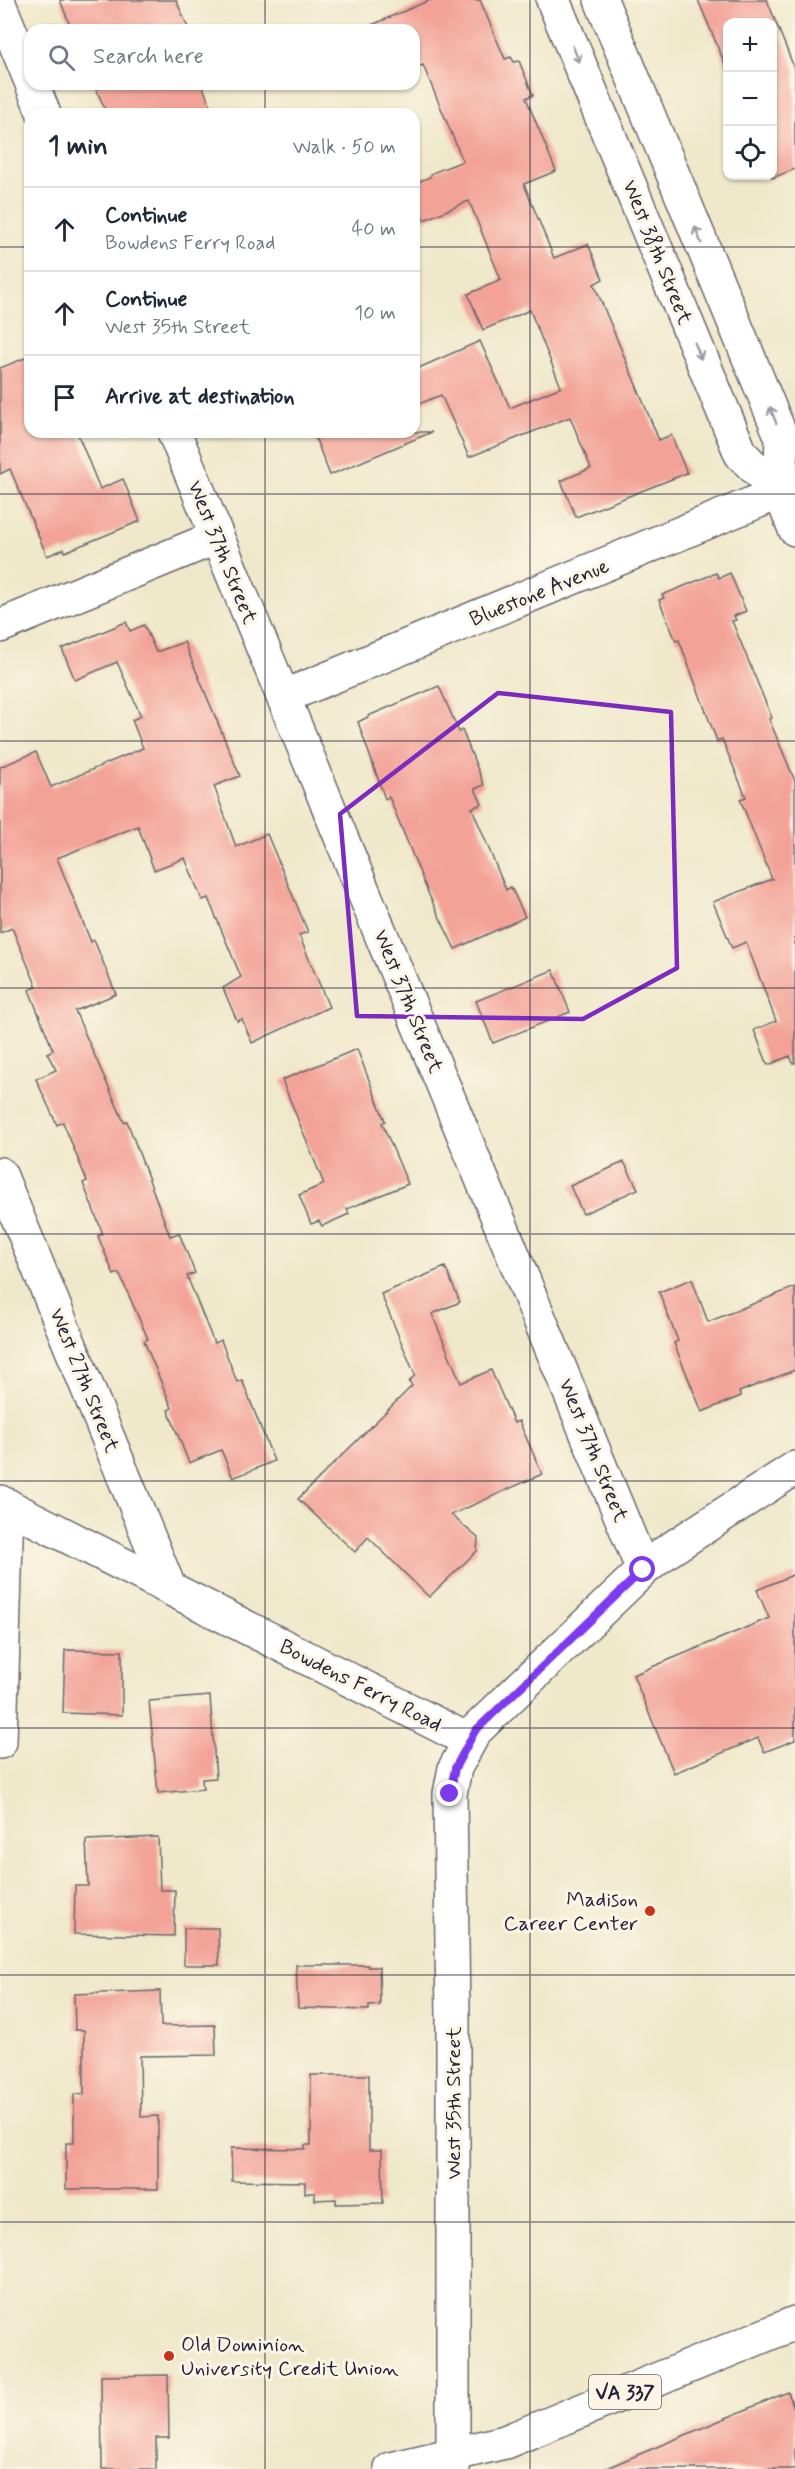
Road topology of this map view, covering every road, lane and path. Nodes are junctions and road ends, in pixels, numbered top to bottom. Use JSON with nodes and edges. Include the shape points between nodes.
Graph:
{"nodes":[{"id":1,"x":553,"y":0,"type":"edge"},
{"id":2,"x":601,"y":0,"type":"edge"},
{"id":3,"x":0,"y":6,"type":"edge"},
{"id":4,"x":24,"y":64,"type":"edge"},
{"id":5,"x":34,"y":90,"type":"edge"},
{"id":6,"x":42,"y":108,"type":"edge"},
{"id":7,"x":176,"y":438,"type":"edge"},
{"id":8,"x":787,"y":489,"type":"edge"},
{"id":9,"x":795,"y":529,"type":"edge"},
{"id":10,"x":217,"y":537,"type":"junction"},
{"id":11,"x":0,"y":626,"type":"edge"},
{"id":12,"x":283,"y":698,"type":"junction"},
{"id":13,"x":0,"y":1174,"type":"edge"},
{"id":14,"x":795,"y":1468,"type":"edge"},
{"id":15,"x":4,"y":1503,"type":"edge"},
{"id":16,"x":643,"y":1570,"type":"junction"},
{"id":17,"x":169,"y":1587,"type":"junction"},
{"id":18,"x":468,"y":1740,"type":"junction"},
{"id":19,"x":0,"y":1742,"type":"edge"},
{"id":20,"x":795,"y":2323,"type":"edge"},
{"id":21,"x":453,"y":2462,"type":"edge"},
{"id":22,"x":391,"y":2469,"type":"edge"}],
"edges":[{"from":1,"to":8,"type":"street","name":"West 38th Street","one_way":true,"via":[[741,454]]},
{"from":8,"to":2,"type":"street","name":"West 38th Street","one_way":true,"via":[[782,438]]},
{"from":3,"to":4,"type":"street"},
{"from":5,"to":6,"type":"street"},
{"from":7,"to":10,"type":"street","name":"West 37th Street"},
{"from":8,"to":9,"type":"street","name":"West 38th Street"},
{"from":8,"to":12,"type":"street","name":"Bluestone Avenue"},
{"from":10,"to":11,"type":"street"},
{"from":10,"to":12,"type":"street","name":"West 37th Street"},
{"from":12,"to":16,"type":"street","name":"West 37th Street"},
{"from":13,"to":17,"type":"street","name":"West 27th Street"},
{"from":14,"to":16,"type":"street","name":"Bowdens Ferry Road"},
{"from":15,"to":17,"type":"street","name":"Bowdens Ferry Road"},
{"from":15,"to":19,"type":"street"},
{"from":16,"to":18,"type":"street","name":"Bowdens Ferry Road"},
{"from":17,"to":18,"type":"street","name":"Bowdens Ferry Road"},
{"from":18,"to":21,"type":"street","name":"West 35th Street","via":[[455,1768],[450,1794]]},
{"from":20,"to":21,"type":"street","number":"VA 337"},
{"from":21,"to":22,"type":"street","number":"VA 337"}]}
